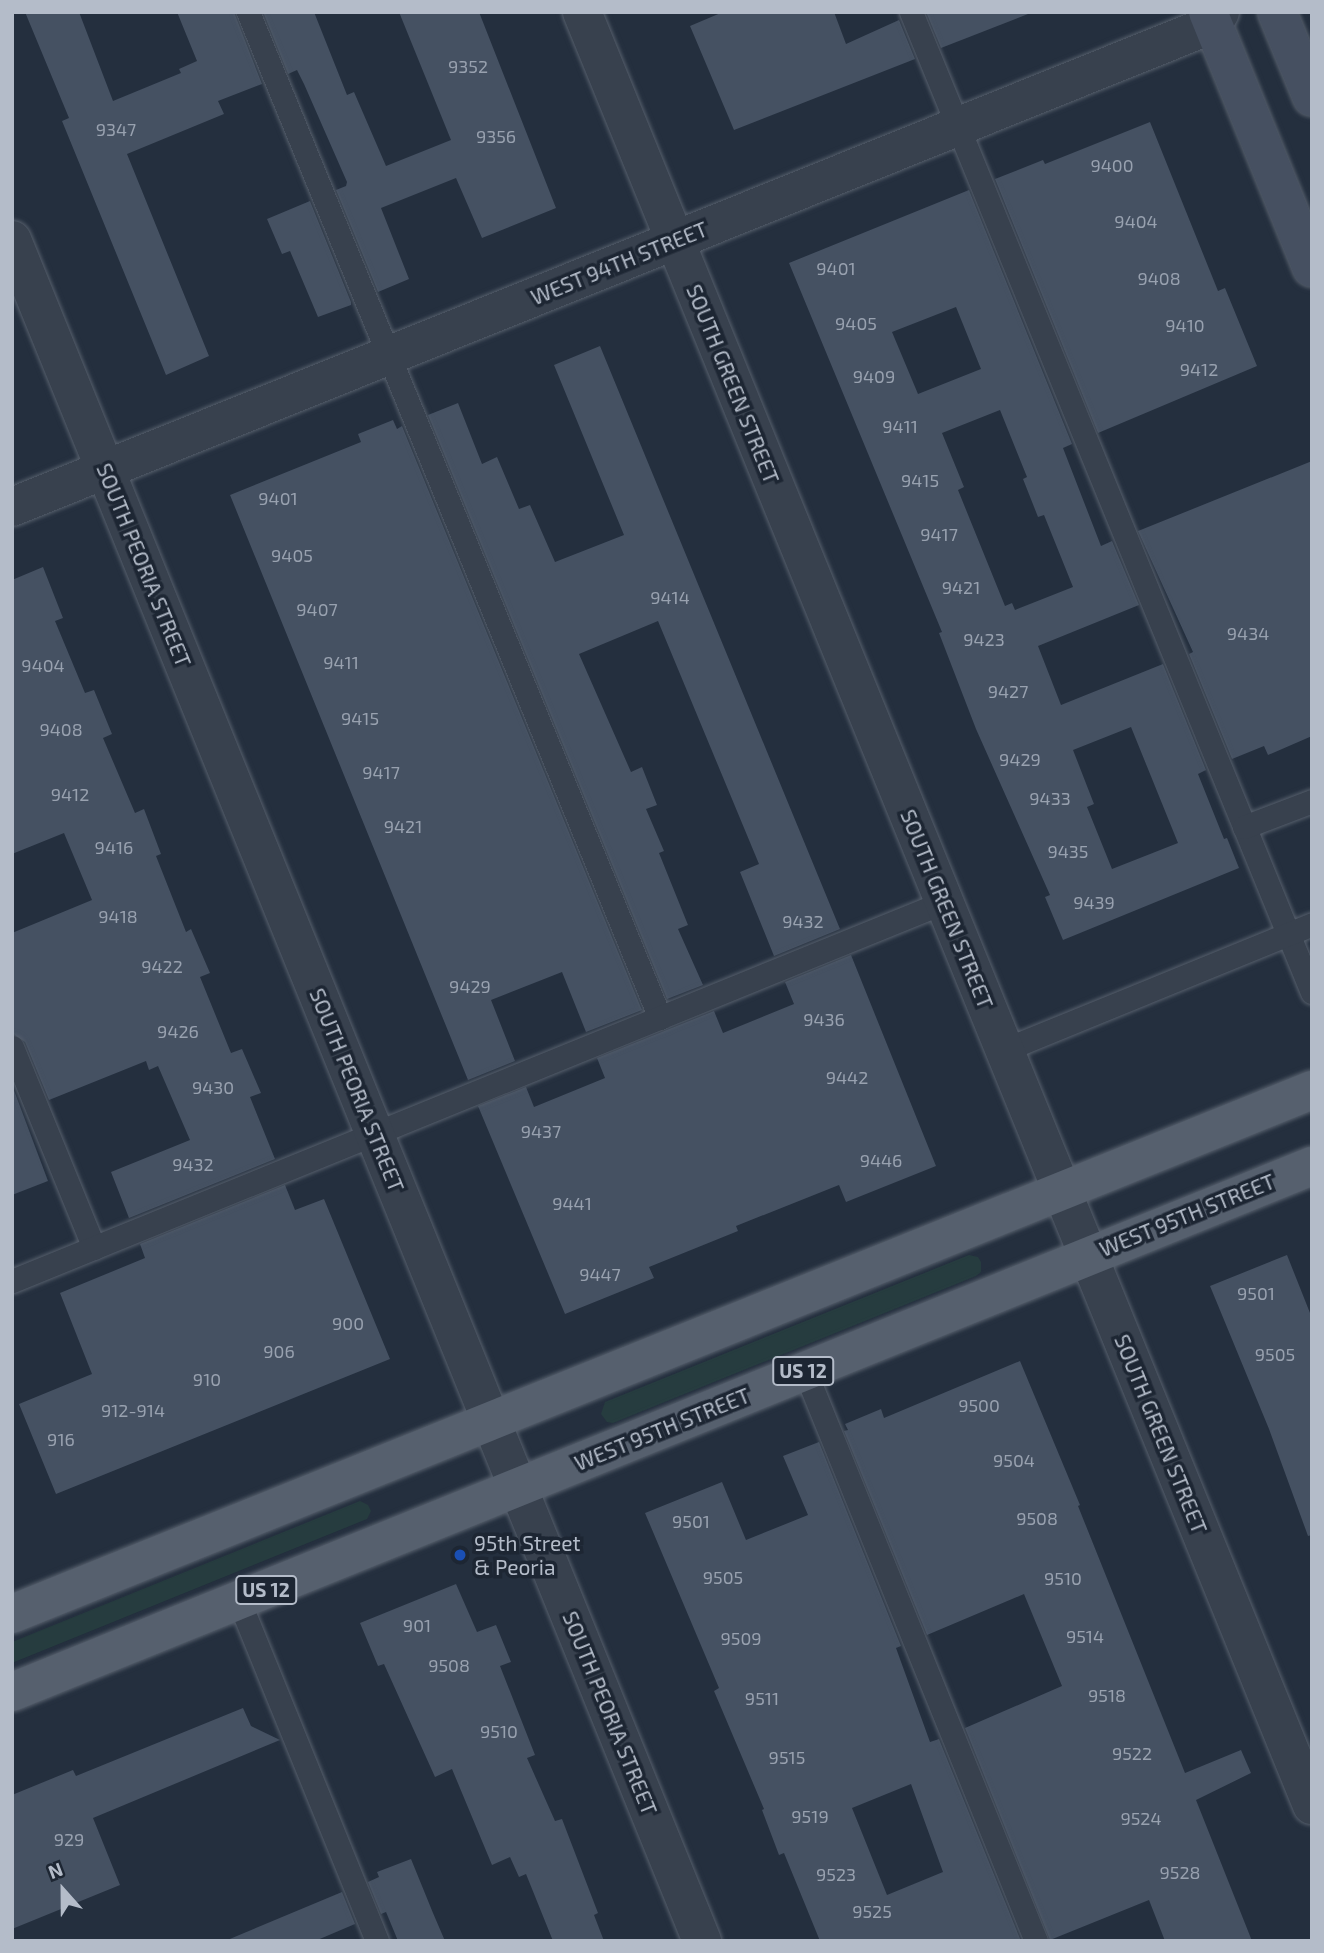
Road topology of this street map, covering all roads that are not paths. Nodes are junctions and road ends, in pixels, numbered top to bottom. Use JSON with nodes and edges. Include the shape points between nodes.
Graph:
{"nodes":[{"id":1,"x":248,"y":12,"type":"edge"},
{"id":2,"x":582,"y":12,"type":"edge"},
{"id":3,"x":911,"y":12,"type":"edge"},
{"id":4,"x":1277,"y":12,"type":"edge"},
{"id":5,"x":1213,"y":16,"type":"edge"},
{"id":6,"x":1312,"y":97,"type":"edge"},
{"id":7,"x":958,"y":126,"type":"junction"},
{"id":8,"x":12,"y":240,"type":"edge"},
{"id":9,"x":675,"y":241,"type":"junction"},
{"id":10,"x":1312,"y":268,"type":"edge"},
{"id":11,"x":389,"y":356,"type":"junction"},
{"id":12,"x":106,"y":470,"type":"junction"},
{"id":13,"x":12,"y":508,"type":"edge"},
{"id":14,"x":1312,"y":801,"type":"edge"},
{"id":15,"x":1244,"y":827,"type":"junction"},
{"id":16,"x":944,"y":902,"type":"junction"},
{"id":17,"x":1312,"y":924,"type":"edge"},
{"id":18,"x":1288,"y":934,"type":"junction"},
{"id":19,"x":1312,"y":992,"type":"edge"},
{"id":20,"x":660,"y":1018,"type":"junction"},
{"id":21,"x":12,"y":1047,"type":"edge"},
{"id":22,"x":1004,"y":1050,"type":"junction"},
{"id":23,"x":1312,"y":1090,"type":"edge"},
{"id":24,"x":375,"y":1134,"type":"junction"},
{"id":25,"x":1312,"y":1166,"type":"edge"},
{"id":26,"x":1061,"y":1190,"type":"junction"},
{"id":27,"x":94,"y":1248,"type":"junction"},
{"id":28,"x":1088,"y":1255,"type":"junction"},
{"id":29,"x":12,"y":1281,"type":"edge"},
{"id":30,"x":804,"y":1371,"type":"junction"},
{"id":31,"x":492,"y":1420,"type":"junction"},
{"id":32,"x":519,"y":1488,"type":"junction"},
{"id":33,"x":239,"y":1601,"type":"junction"},
{"id":34,"x":12,"y":1614,"type":"edge"},
{"id":35,"x":12,"y":1692,"type":"edge"},
{"id":36,"x":1312,"y":1805,"type":"edge"},
{"id":37,"x":377,"y":1941,"type":"edge"},
{"id":38,"x":702,"y":1941,"type":"edge"},
{"id":39,"x":1036,"y":1941,"type":"edge"}],
"edges":[{"from":1,"to":11,"type":"lane"},
{"from":2,"to":9,"type":"street","name":"SOUTH GREEN STREET"},
{"from":3,"to":7,"type":"lane"},
{"from":4,"to":6,"type":"main road"},
{"from":5,"to":7,"type":"street","name":"WEST 94TH STREET"},
{"from":5,"to":10,"type":"main road"},
{"from":7,"to":9,"type":"street","name":"WEST 94TH STREET"},
{"from":7,"to":15,"type":"lane"},
{"from":8,"to":12,"type":"street","name":"SOUTH PEORIA STREET"},
{"from":9,"to":11,"type":"street","name":"WEST 94TH STREET"},
{"from":9,"to":16,"type":"street","name":"SOUTH GREEN STREET"},
{"from":11,"to":12,"type":"street","name":"WEST 94TH STREET"},
{"from":11,"to":20,"type":"lane"},
{"from":12,"to":13,"type":"street","name":"WEST 94TH STREET"},
{"from":12,"to":24,"type":"street","name":"SOUTH PEORIA STREET"},
{"from":14,"to":15,"type":"lane"},
{"from":15,"to":18,"type":"lane"},
{"from":16,"to":20,"type":"lane"},
{"from":16,"to":22,"type":"street","name":"SOUTH GREEN STREET"},
{"from":17,"to":18,"type":"lane"},
{"from":18,"to":19,"type":"lane"},
{"from":18,"to":22,"type":"lane"},
{"from":20,"to":24,"type":"lane"},
{"from":21,"to":27,"type":"lane"},
{"from":22,"to":26,"type":"street","name":"SOUTH GREEN STREET"},
{"from":23,"to":26,"type":"main road"},
{"from":24,"to":27,"type":"lane"},
{"from":24,"to":31,"type":"street","name":"SOUTH PEORIA STREET"},
{"from":25,"to":28,"type":"main road","name":"WEST 95TH STREET","number":"US 12"},
{"from":26,"to":28,"type":"street","name":"SOUTH GREEN STREET"},
{"from":26,"to":31,"type":"main road"},
{"from":27,"to":29,"type":"lane"},
{"from":28,"to":30,"type":"main road","name":"WEST 95TH STREET","number":"US 12"},
{"from":28,"to":36,"type":"street","name":"SOUTH GREEN STREET"},
{"from":30,"to":32,"type":"main road","name":"WEST 95TH STREET","number":"US 12"},
{"from":30,"to":39,"type":"lane"},
{"from":31,"to":32,"type":"street","name":"SOUTH PEORIA STREET"},
{"from":31,"to":34,"type":"main road"},
{"from":32,"to":33,"type":"main road","name":"WEST 95TH STREET","number":"US 12"},
{"from":32,"to":38,"type":"street","name":"SOUTH PEORIA STREET"},
{"from":33,"to":35,"type":"main road","name":"WEST 95TH STREET","number":"US 12"},
{"from":33,"to":37,"type":"lane"}]}
